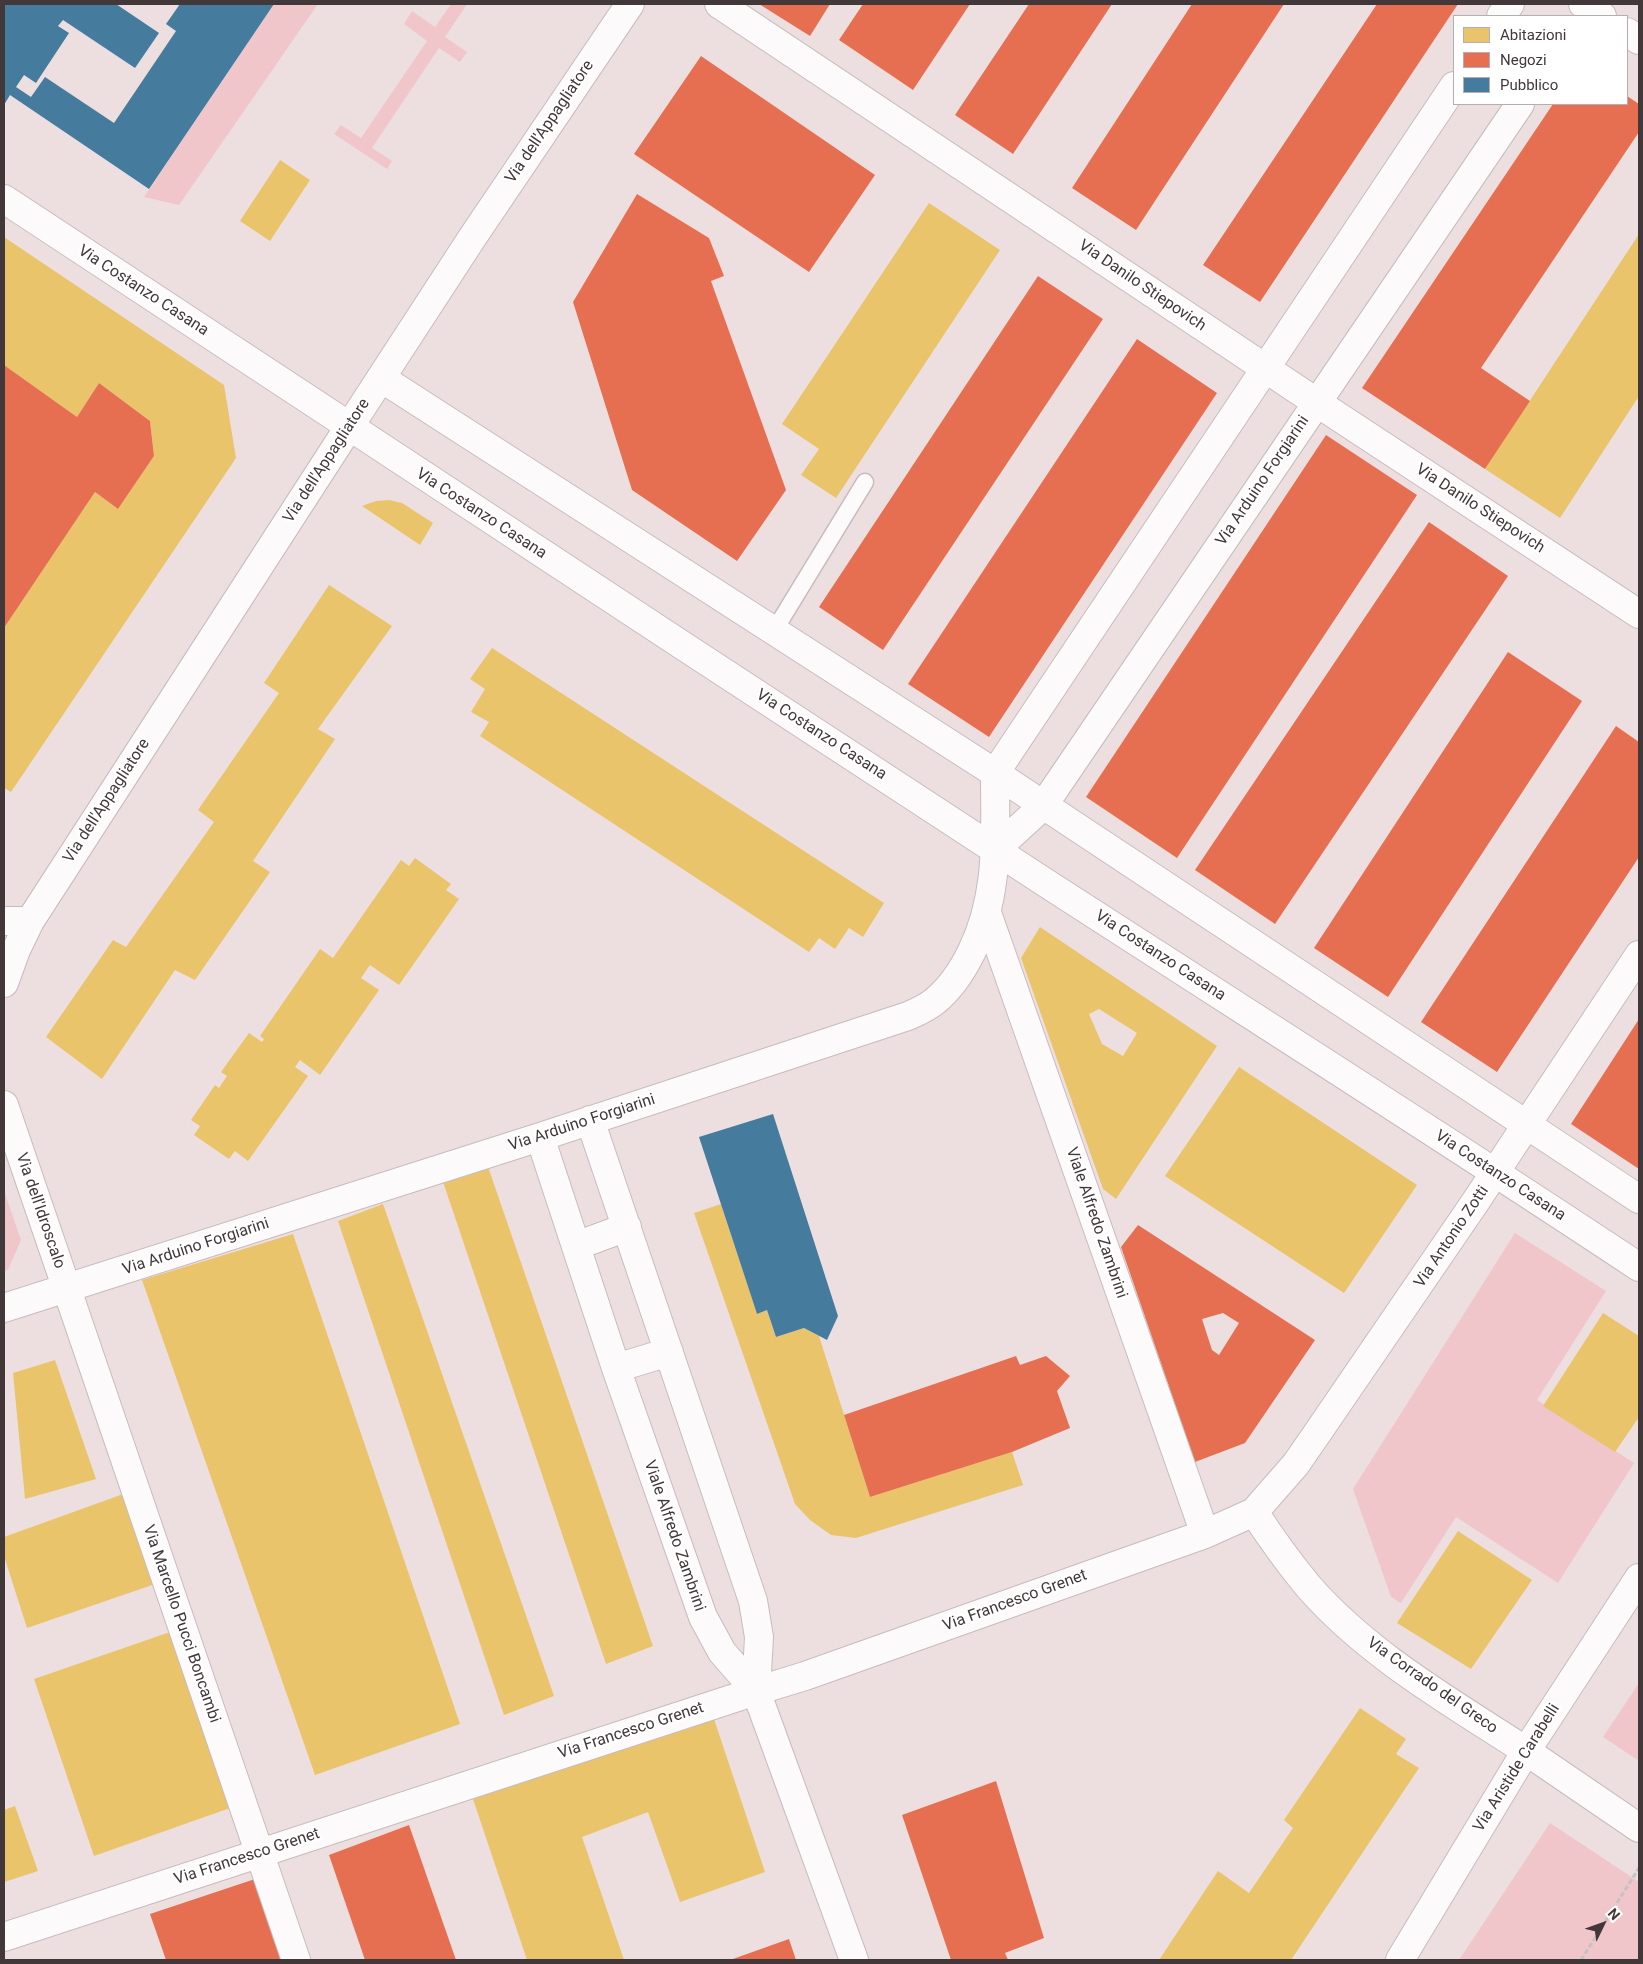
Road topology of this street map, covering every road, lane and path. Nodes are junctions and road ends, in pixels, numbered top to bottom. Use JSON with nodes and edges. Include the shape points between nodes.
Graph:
{"nodes":[{"id":1,"x":630,"y":4,"type":"edge"},
{"id":2,"x":719,"y":4,"type":"edge"},
{"id":3,"x":1510,"y":4,"type":"edge"},
{"id":4,"x":1502,"y":15,"type":"edge"},
{"id":5,"x":1628,"y":33,"type":"edge"},
{"id":6,"x":1639,"y":40,"type":"edge"},
{"id":7,"x":1453,"y":87,"type":"edge"},
{"id":8,"x":1519,"y":105,"type":"edge"},
{"id":9,"x":4,"y":199,"type":"edge"},
{"id":10,"x":1265,"y":368,"type":"junction"},
{"id":11,"x":381,"y":378,"type":"junction"},
{"id":12,"x":1316,"y":402,"type":"junction"},
{"id":13,"x":349,"y":427,"type":"junction"},
{"id":14,"x":865,"y":482,"type":"dead end"},
{"id":15,"x":1639,"y":614,"type":"edge"},
{"id":16,"x":774,"y":632,"type":"junction"},
{"id":17,"x":994,"y":773,"type":"junction"},
{"id":18,"x":1042,"y":806,"type":"junction"},
{"id":19,"x":996,"y":849,"type":"junction"},
{"id":20,"x":987,"y":913,"type":"junction"},
{"id":21,"x":17,"y":921,"type":"edge"},
{"id":22,"x":1639,"y":955,"type":"edge"},
{"id":23,"x":4,"y":983,"type":"edge"},
{"id":24,"x":4,"y":1105,"type":"edge"},
{"id":25,"x":590,"y":1120,"type":"junction"},
{"id":26,"x":1526,"y":1125,"type":"junction"},
{"id":27,"x":540,"y":1137,"type":"junction"},
{"id":28,"x":1496,"y":1172,"type":"junction"},
{"id":29,"x":1639,"y":1199,"type":"edge"},
{"id":30,"x":627,"y":1227,"type":"junction"},
{"id":31,"x":576,"y":1246,"type":"junction"},
{"id":32,"x":1639,"y":1268,"type":"edge"},
{"id":33,"x":66,"y":1288,"type":"junction"},
{"id":34,"x":4,"y":1308,"type":"edge"},
{"id":35,"x":669,"y":1352,"type":"junction"},
{"id":36,"x":616,"y":1368,"type":"junction"},
{"id":37,"x":1254,"y":1512,"type":"junction"},
{"id":38,"x":1205,"y":1534,"type":"junction"},
{"id":39,"x":1639,"y":1578,"type":"edge"},
{"id":40,"x":756,"y":1691,"type":"junction"},
{"id":41,"x":1526,"y":1751,"type":"junction"},
{"id":42,"x":1639,"y":1828,"type":"edge"},
{"id":43,"x":260,"y":1853,"type":"junction"},
{"id":44,"x":1639,"y":1868,"type":"edge"},
{"id":45,"x":4,"y":1938,"type":"edge"},
{"id":46,"x":296,"y":1960,"type":"edge"},
{"id":47,"x":854,"y":1960,"type":"edge"},
{"id":48,"x":1400,"y":1960,"type":"edge"},
{"id":49,"x":1581,"y":1960,"type":"edge"}],
"edges":[{"from":1,"to":11,"type":"street","name":"Via dell'Appagliatore"},
{"from":2,"to":10,"type":"street","name":"Via Danilo Stiepovich"},
{"from":3,"to":4,"type":"street"},
{"from":5,"to":6,"type":"street"},
{"from":7,"to":10,"type":"street"},
{"from":8,"to":12,"type":"street","name":"Via Arduino Forgiarini"},
{"from":9,"to":13,"type":"street","name":"Via Costanzo Casana"},
{"from":10,"to":12,"type":"street","name":"Via Danilo Stiepovich"},
{"from":10,"to":17,"type":"street"},
{"from":11,"to":13,"type":"street","name":"Via dell'Appagliatore"},
{"from":11,"to":16,"type":"street"},
{"from":12,"to":15,"type":"street","name":"Via Danilo Stiepovich"},
{"from":12,"to":18,"type":"street","name":"Via Arduino Forgiarini"},
{"from":13,"to":19,"type":"street","name":"Via Costanzo Casana"},
{"from":13,"to":21,"type":"street","name":"Via dell'Appagliatore"},
{"from":14,"to":16,"type":"lane"},
{"from":16,"to":17,"type":"street"},
{"from":17,"to":18,"type":"street"},
{"from":17,"to":19,"type":"street","name":"Via Arduino Forgiarini"},
{"from":18,"to":19,"type":"street","name":"Via Arduino Forgiarini"},
{"from":18,"to":26,"type":"street"},
{"from":19,"to":20,"type":"street","name":"Via Arduino Forgiarini"},
{"from":19,"to":28,"type":"street","name":"Via Costanzo Casana"},
{"from":20,"to":25,"type":"street","name":"Via Arduino Forgiarini","via":[[957,978],[934,1002],[920,1010]]},
{"from":20,"to":38,"type":"street","name":"Viale Alfredo Zambrini"},
{"from":21,"to":23,"type":"street","name":"Via dell'Appagliatore","via":[[16,950]]},
{"from":22,"to":26,"type":"street","name":"Via Antonio Zotti"},
{"from":24,"to":33,"type":"street","name":"Via dell'Idroscalo"},
{"from":25,"to":27,"type":"street","name":"Via Arduino Forgiarini"},
{"from":25,"to":30,"type":"street","name":"Viale Alfredo Zambrini"},
{"from":26,"to":28,"type":"street","name":"Via Antonio Zotti"},
{"from":26,"to":29,"type":"street"},
{"from":27,"to":31,"type":"street","name":"Viale Alfredo Zambrini"},
{"from":27,"to":33,"type":"street","name":"Via Arduino Forgiarini"},
{"from":28,"to":32,"type":"street","name":"Via Costanzo Casana"},
{"from":28,"to":37,"type":"street","name":"Via Antonio Zotti","via":[[1296,1464]]},
{"from":30,"to":31,"type":"street"},
{"from":30,"to":35,"type":"street","name":"Viale Alfredo Zambrini"},
{"from":31,"to":36,"type":"street","name":"Viale Alfredo Zambrini"},
{"from":33,"to":34,"type":"street","name":"Via Arduino Forgiarini"},
{"from":33,"to":43,"type":"street","name":"Via Marcello Pucci Boncambi"},
{"from":35,"to":36,"type":"street"},
{"from":35,"to":40,"type":"street","name":"Viale Alfredo Zambrini","via":[[753,1601],[759,1637]]},
{"from":36,"to":40,"type":"street","name":"Viale Alfredo Zambrini","via":[[703,1617],[722,1652]]},
{"from":37,"to":38,"type":"street","name":"Via Francesco Grenet"},
{"from":37,"to":41,"type":"street","name":"Via Corrado del Greco","via":[[1309,1586],[1365,1640],[1407,1672]]},
{"from":38,"to":40,"type":"street","name":"Via Francesco Grenet"},
{"from":39,"to":41,"type":"street","name":"Via Aristide Carabelli"},
{"from":40,"to":43,"type":"street","name":"Via Francesco Grenet"},
{"from":40,"to":47,"type":"street","name":"Viale Alfredo Zambrini"},
{"from":41,"to":42,"type":"street","name":"Via Corrado del Greco"},
{"from":41,"to":48,"type":"street","name":"Via Aristide Carabelli"},
{"from":43,"to":45,"type":"street","name":"Via Francesco Grenet"},
{"from":43,"to":46,"type":"street","name":"Via Marcello Pucci Boncambi"},
{"from":44,"to":49,"type":"path"}]}
